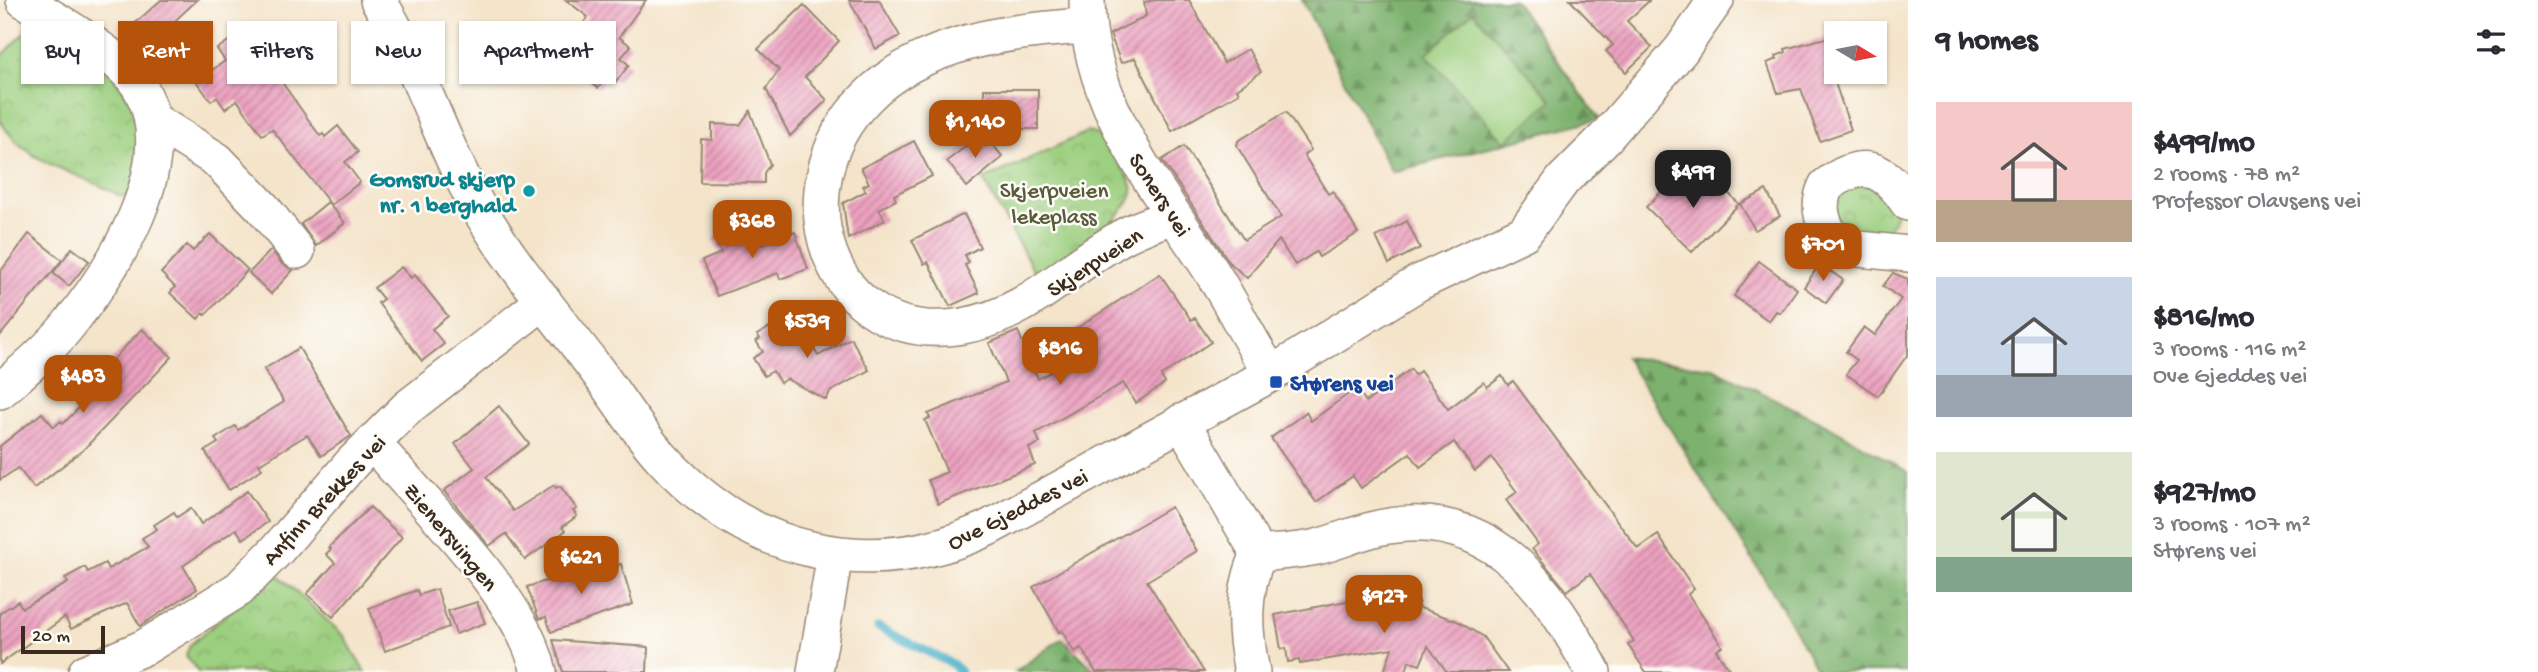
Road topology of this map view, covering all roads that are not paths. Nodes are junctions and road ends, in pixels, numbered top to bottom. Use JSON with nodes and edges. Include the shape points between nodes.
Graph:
{"nodes":[{"id":1,"x":24,"y":0,"type":"edge"},
{"id":2,"x":378,"y":0,"type":"edge"},
{"id":3,"x":1716,"y":0,"type":"edge"},
{"id":4,"x":1088,"y":13,"type":"edge"},
{"id":5,"x":153,"y":120,"type":"junction"},
{"id":6,"x":1908,"y":203,"type":"edge"},
{"id":7,"x":1173,"y":216,"type":"junction"},
{"id":8,"x":297,"y":251,"type":"dead end"},
{"id":9,"x":1908,"y":254,"type":"edge"},
{"id":10,"x":544,"y":301,"type":"junction"},
{"id":11,"x":1270,"y":374,"type":"junction"},
{"id":12,"x":0,"y":391,"type":"edge"},
{"id":13,"x":1181,"y":422,"type":"junction"},
{"id":14,"x":374,"y":444,"type":"junction"},
{"id":15,"x":835,"y":554,"type":"junction"},
{"id":16,"x":1259,"y":554,"type":"junction"},
{"id":17,"x":86,"y":672,"type":"edge"},
{"id":18,"x":539,"y":672,"type":"edge"},
{"id":19,"x":815,"y":672,"type":"edge"},
{"id":20,"x":1252,"y":672,"type":"edge"},
{"id":21,"x":1593,"y":672,"type":"edge"}],
"edges":[{"from":1,"to":5,"type":"street","via":[[117,64],[141,89]]},
{"from":2,"to":10,"type":"street","name":"Ove Gjeddes vei","via":[[477,206]]},
{"from":3,"to":11,"type":"street","name":"Ove Gjeddes vei","via":[[1681,50],[1563,180],[1524,233],[1418,283]]},
{"from":4,"to":7,"type":"street","name":"Soners vei","via":[[1104,89],[1121,128]]},
{"from":4,"to":7,"type":"street","name":"Skjerpveien","via":[[967,44],[909,66],[864,99],[825,166],[818,210],[826,249],[859,298],[880,313],[932,327],[962,326],[1018,307],[1124,236]]},
{"from":5,"to":8,"type":"street","via":[[217,160]]},
{"from":5,"to":12,"type":"street","via":[[153,164],[131,229],[65,329]]},
{"from":6,"to":9,"type":"street","via":[[1884,173],[1867,169],[1847,171],[1826,186],[1821,210],[1823,224],[1839,247]]},
{"from":7,"to":11,"type":"street","name":"Soners vei","via":[[1224,292]]},
{"from":10,"to":14,"type":"street","name":"Anfinn Brekkes vei","via":[[424,393]]},
{"from":10,"to":15,"type":"street","name":"Ove Gjeddes vei","via":[[661,457],[710,504],[764,535]]},
{"from":11,"to":13,"type":"street","name":"Ove Gjeddes vei"},
{"from":13,"to":15,"type":"street","name":"Ove Gjeddes vei","via":[[956,543],[916,553]]},
{"from":13,"to":16,"type":"street"},
{"from":14,"to":17,"type":"street","name":"Anfinn Brekkes vei","via":[[239,589],[145,647]]},
{"from":14,"to":18,"type":"street","name":"Zienersvingen","via":[[499,591],[519,621]]},
{"from":15,"to":19,"type":"street"},
{"from":16,"to":20,"type":"street","via":[[1248,588],[1244,627]]},
{"from":16,"to":21,"type":"street","via":[[1315,548],[1387,526],[1434,524],[1472,534],[1493,544],[1535,582],[1567,625]]}]}
